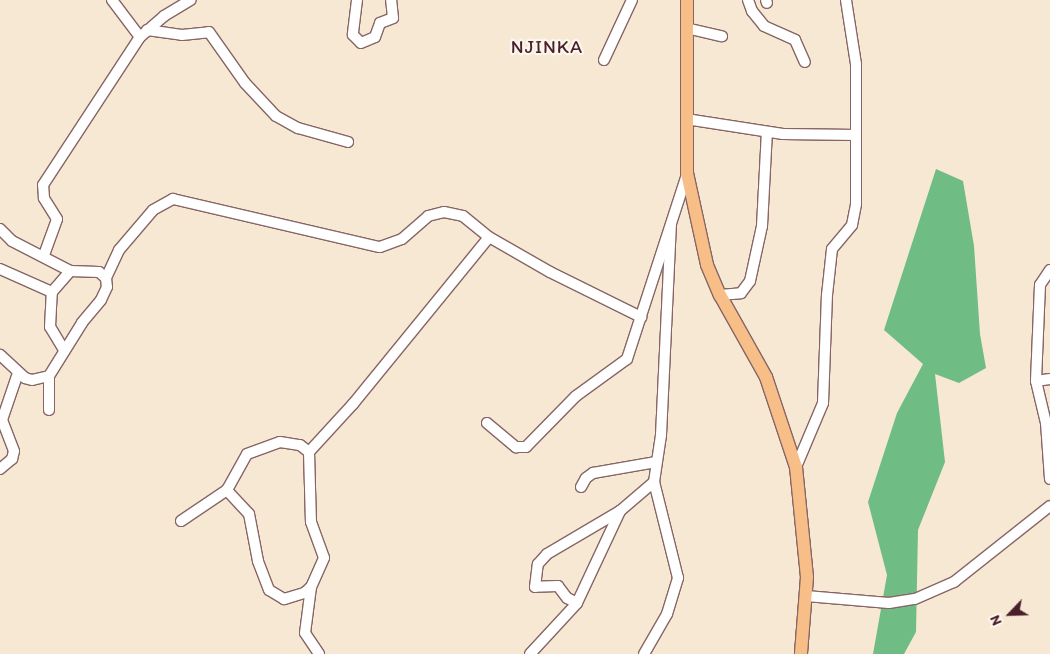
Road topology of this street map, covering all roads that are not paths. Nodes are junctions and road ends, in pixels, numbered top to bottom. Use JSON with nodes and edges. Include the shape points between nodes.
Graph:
{"nodes":[{"id":1,"x":112,"y":0,"type":"edge"},
{"id":2,"x":191,"y":0,"type":"edge"},
{"id":3,"x":357,"y":0,"type":"edge"},
{"id":4,"x":390,"y":0,"type":"edge"},
{"id":5,"x":632,"y":0,"type":"edge"},
{"id":6,"x":687,"y":0,"type":"edge"},
{"id":7,"x":748,"y":0,"type":"edge"},
{"id":8,"x":846,"y":0,"type":"edge"},
{"id":9,"x":686,"y":28,"type":"junction"},
{"id":10,"x":144,"y":33,"type":"junction"},
{"id":11,"x":722,"y":36,"type":"dead end"},
{"id":12,"x":604,"y":60,"type":"dead end"},
{"id":13,"x":804,"y":62,"type":"dead end"},
{"id":14,"x":686,"y":119,"type":"junction"},
{"id":15,"x":767,"y":132,"type":"junction"},
{"id":16,"x":856,"y":135,"type":"junction"},
{"id":17,"x":348,"y":142,"type":"dead end"},
{"id":18,"x":687,"y":173,"type":"junction"},
{"id":19,"x":671,"y":225,"type":"junction"},
{"id":20,"x":0,"y":228,"type":"edge"},
{"id":21,"x":489,"y":237,"type":"junction"},
{"id":22,"x":44,"y":255,"type":"junction"},
{"id":23,"x":0,"y":269,"type":"edge"},
{"id":24,"x":70,"y":271,"type":"junction"},
{"id":25,"x":1048,"y":275,"type":"edge"},
{"id":26,"x":106,"y":278,"type":"junction"},
{"id":27,"x":52,"y":292,"type":"junction"},
{"id":28,"x":720,"y":295,"type":"junction"},
{"id":29,"x":641,"y":317,"type":"junction"},
{"id":30,"x":64,"y":350,"type":"junction"},
{"id":31,"x":0,"y":355,"type":"edge"},
{"id":32,"x":18,"y":373,"type":"junction"},
{"id":33,"x":49,"y":376,"type":"junction"},
{"id":34,"x":1050,"y":379,"type":"edge"},
{"id":35,"x":1036,"y":381,"type":"junction"},
{"id":36,"x":50,"y":410,"type":"dead end"},
{"id":37,"x":487,"y":423,"type":"dead end"},
{"id":38,"x":309,"y":452,"type":"junction"},
{"id":39,"x":656,"y":462,"type":"junction"},
{"id":40,"x":796,"y":467,"type":"junction"},
{"id":41,"x":0,"y":469,"type":"edge"},
{"id":42,"x":1050,"y":479,"type":"edge"},
{"id":43,"x":654,"y":482,"type":"junction"},
{"id":44,"x":581,"y":488,"type":"dead end"},
{"id":45,"x":227,"y":490,"type":"junction"},
{"id":46,"x":1050,"y":506,"type":"edge"},
{"id":47,"x":620,"y":511,"type":"junction"},
{"id":48,"x":181,"y":520,"type":"dead end"},
{"id":49,"x":311,"y":587,"type":"junction"},
{"id":50,"x":806,"y":596,"type":"junction"},
{"id":51,"x":577,"y":603,"type":"junction"},
{"id":52,"x":319,"y":654,"type":"edge"},
{"id":53,"x":530,"y":654,"type":"edge"},
{"id":54,"x":644,"y":654,"type":"edge"},
{"id":55,"x":801,"y":654,"type":"edge"}],
"edges":[{"from":1,"to":10,"type":"street"},
{"from":2,"to":10,"type":"street"},
{"from":3,"to":4,"type":"street","via":[[353,35],[361,42],[375,37],[380,22],[393,18]]},
{"from":5,"to":12,"type":"street"},
{"from":6,"to":9,"type":"main road"},
{"from":7,"to":13,"type":"street","via":[[764,26],[795,40]]},
{"from":8,"to":16,"type":"street","via":[[855,49]]},
{"from":9,"to":11,"type":"street"},
{"from":9,"to":14,"type":"main road"},
{"from":10,"to":17,"type":"street","via":[[182,35],[209,32],[245,83],[276,116],[298,128]]},
{"from":10,"to":22,"type":"street","via":[[43,185],[44,198],[57,219]]},
{"from":14,"to":15,"type":"street"},
{"from":14,"to":18,"type":"main road"},
{"from":15,"to":16,"type":"street"},
{"from":15,"to":28,"type":"street","via":[[762,226],[750,281],[742,293]]},
{"from":16,"to":40,"type":"street","via":[[854,218],[846,234],[836,241],[831,260],[823,403]]},
{"from":18,"to":19,"type":"street"},
{"from":18,"to":28,"type":"main road","via":[[701,248]]},
{"from":19,"to":29,"type":"street","via":[[650,279]]},
{"from":19,"to":39,"type":"street","via":[[661,435]]},
{"from":20,"to":22,"type":"street","via":[[12,241]]},
{"from":21,"to":26,"type":"street","via":[[463,216],[444,212],[428,216],[402,239],[380,247],[173,199],[153,210],[119,250]]},
{"from":21,"to":29,"type":"street","via":[[594,296]]},
{"from":21,"to":38,"type":"street","via":[[353,404]]},
{"from":22,"to":24,"type":"street"},
{"from":23,"to":27,"type":"street"},
{"from":24,"to":26,"type":"street","via":[[99,272]]},
{"from":24,"to":27,"type":"street"},
{"from":25,"to":35,"type":"street","via":[[1038,299]]},
{"from":26,"to":30,"type":"street","via":[[105,293]]},
{"from":27,"to":30,"type":"street","via":[[50,327]]},
{"from":28,"to":40,"type":"main road","via":[[766,377]]},
{"from":29,"to":37,"type":"street","via":[[622,364],[576,396],[526,447],[516,446]]},
{"from":30,"to":33,"type":"street"},
{"from":31,"to":32,"type":"street"},
{"from":32,"to":33,"type":"street","via":[[32,380]]},
{"from":32,"to":41,"type":"street","via":[[2,420],[14,451],[12,459]]},
{"from":33,"to":36,"type":"street"},
{"from":34,"to":35,"type":"street"},
{"from":35,"to":42,"type":"street","via":[[1046,423]]},
{"from":38,"to":45,"type":"street","via":[[288,442],[266,444],[247,454]]},
{"from":38,"to":49,"type":"street","via":[[311,522],[324,558]]},
{"from":39,"to":43,"type":"street"},
{"from":39,"to":44,"type":"street","via":[[593,473]]},
{"from":40,"to":50,"type":"main road","via":[[805,545]]},
{"from":43,"to":47,"type":"street"},
{"from":43,"to":54,"type":"street","via":[[678,578],[667,614]]},
{"from":45,"to":48,"type":"street"},
{"from":45,"to":49,"type":"street","via":[[249,514],[258,561],[268,590],[284,599],[294,598]]},
{"from":46,"to":50,"type":"street","via":[[954,582],[915,599],[889,603]]},
{"from":47,"to":51,"type":"street"},
{"from":47,"to":51,"type":"street","via":[[547,554],[538,564],[535,587],[558,586],[567,598]]},
{"from":49,"to":52,"type":"street","via":[[306,633]]},
{"from":50,"to":55,"type":"main road"},
{"from":51,"to":53,"type":"street"}]}
